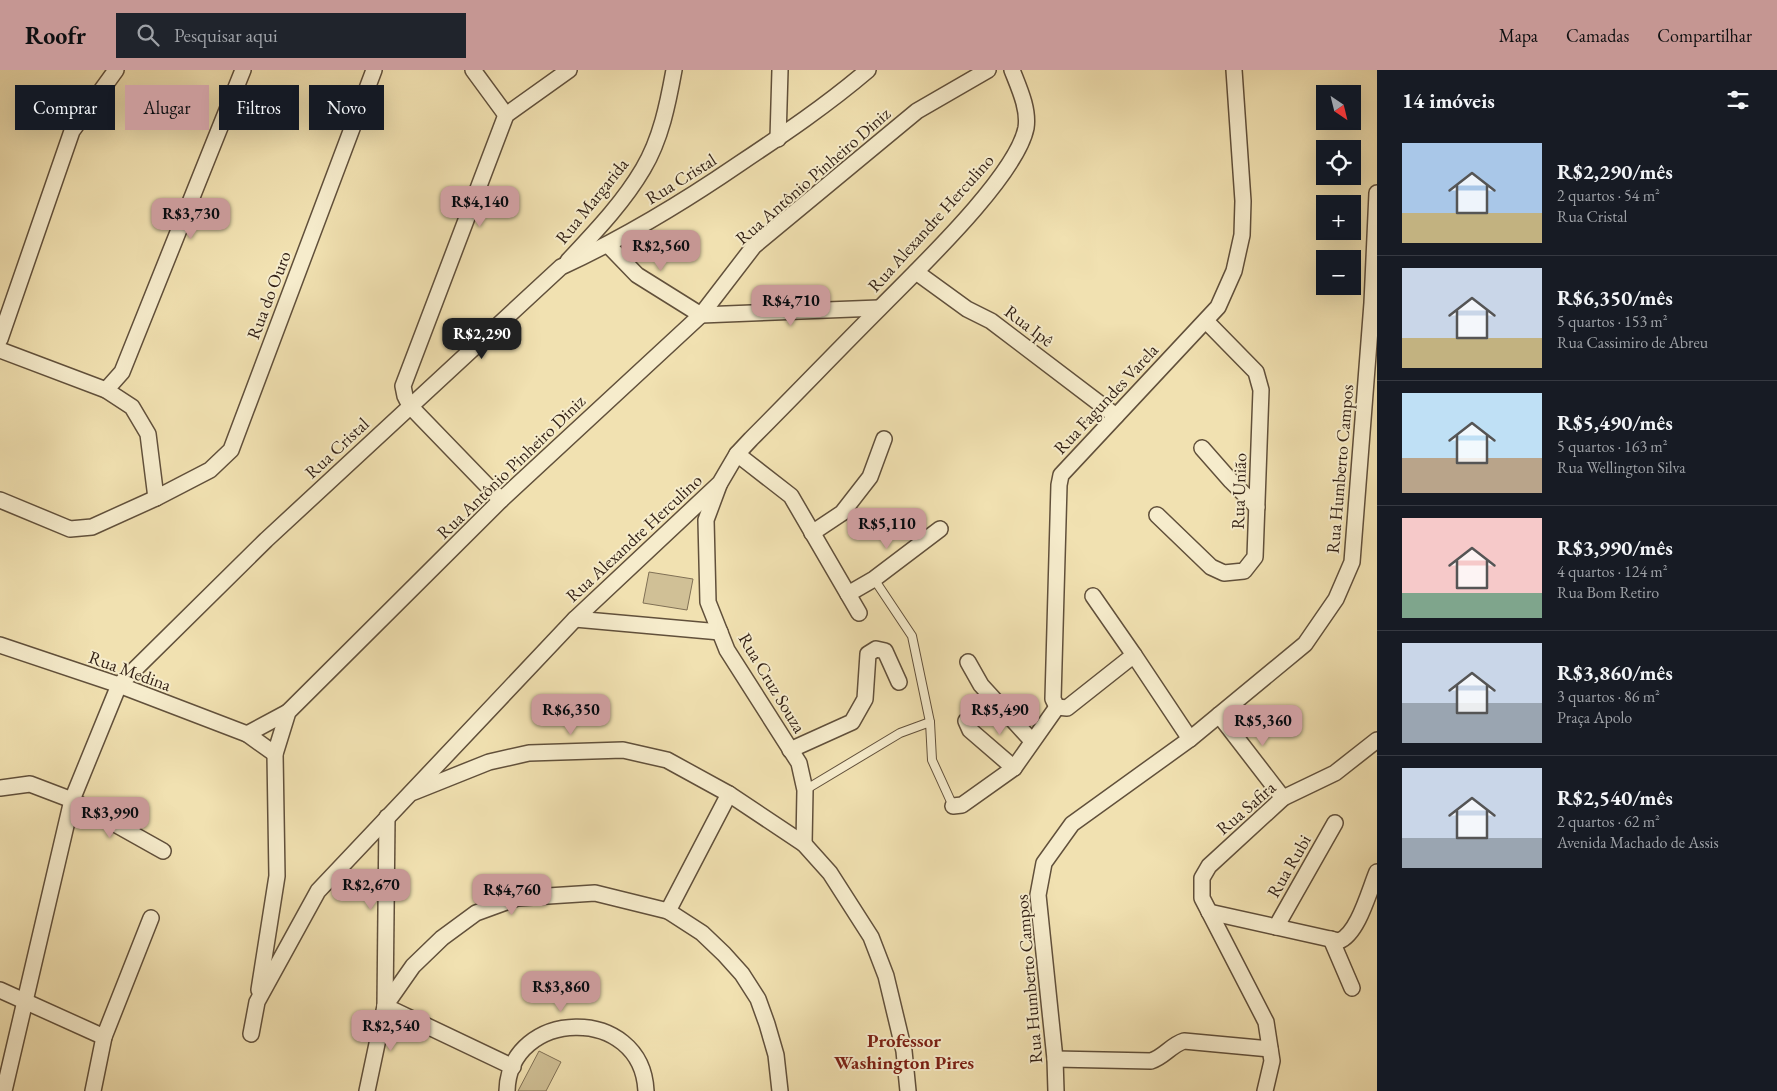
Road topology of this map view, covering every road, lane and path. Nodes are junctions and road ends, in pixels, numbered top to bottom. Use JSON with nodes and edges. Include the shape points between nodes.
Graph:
{"nodes":[{"id":1,"x":116,"y":70,"type":"edge"},
{"id":2,"x":243,"y":70,"type":"edge"},
{"id":3,"x":374,"y":70,"type":"edge"},
{"id":4,"x":473,"y":70,"type":"edge"},
{"id":5,"x":569,"y":70,"type":"edge"},
{"id":6,"x":674,"y":70,"type":"edge"},
{"id":7,"x":780,"y":70,"type":"edge"},
{"id":8,"x":868,"y":70,"type":"edge"},
{"id":9,"x":988,"y":70,"type":"edge"},
{"id":10,"x":1012,"y":70,"type":"edge"},
{"id":11,"x":1234,"y":70,"type":"edge"},
{"id":12,"x":506,"y":115,"type":"junction"},
{"id":13,"x":778,"y":139,"type":"junction"},
{"id":14,"x":1377,"y":193,"type":"edge"},
{"id":15,"x":608,"y":245,"type":"junction"},
{"id":16,"x":562,"y":267,"type":"junction"},
{"id":17,"x":916,"y":272,"type":"junction"},
{"id":18,"x":879,"y":308,"type":"junction"},
{"id":19,"x":701,"y":316,"type":"junction"},
{"id":20,"x":1206,"y":321,"type":"junction"},
{"id":21,"x":0,"y":339,"type":"edge"},
{"id":22,"x":0,"y":350,"type":"edge"},
{"id":23,"x":106,"y":390,"type":"junction"},
{"id":24,"x":410,"y":406,"type":"junction"},
{"id":25,"x":1116,"y":416,"type":"junction"},
{"id":26,"x":884,"y":439,"type":"dead end"},
{"id":27,"x":1202,"y":448,"type":"dead end"},
{"id":28,"x":737,"y":454,"type":"junction"},
{"id":29,"x":720,"y":483,"type":"junction"},
{"id":30,"x":156,"y":498,"type":"junction"},
{"id":31,"x":0,"y":500,"type":"edge"},
{"id":32,"x":501,"y":500,"type":"junction"},
{"id":33,"x":1257,"y":507,"type":"junction"},
{"id":34,"x":1157,"y":515,"type":"dead end"},
{"id":35,"x":940,"y":529,"type":"dead end"},
{"id":36,"x":812,"y":533,"type":"junction"},
{"id":37,"x":874,"y":579,"type":"junction"},
{"id":38,"x":848,"y":594,"type":"junction"},
{"id":39,"x":1093,"y":596,"type":"dead end"},
{"id":40,"x":859,"y":613,"type":"dead end"},
{"id":41,"x":575,"y":619,"type":"junction"},
{"id":42,"x":720,"y":632,"type":"junction"},
{"id":43,"x":0,"y":645,"type":"edge"},
{"id":44,"x":1134,"y":655,"type":"junction"},
{"id":45,"x":968,"y":662,"type":"dead end"},
{"id":46,"x":899,"y":682,"type":"dead end"},
{"id":47,"x":119,"y":685,"type":"junction"},
{"id":48,"x":1057,"y":706,"type":"junction"},
{"id":49,"x":288,"y":712,"type":"junction"},
{"id":50,"x":1219,"y":715,"type":"junction"},
{"id":51,"x":966,"y":721,"type":"dead end"},
{"id":52,"x":930,"y":722,"type":"junction"},
{"id":53,"x":247,"y":734,"type":"junction"},
{"id":54,"x":1190,"y":739,"type":"junction"},
{"id":55,"x":1377,"y":740,"type":"edge"},
{"id":56,"x":1032,"y":741,"type":"junction"},
{"id":57,"x":790,"y":750,"type":"junction"},
{"id":58,"x":275,"y":754,"type":"junction"},
{"id":59,"x":1014,"y":768,"type":"junction"},
{"id":60,"x":0,"y":788,"type":"edge"},
{"id":61,"x":805,"y":790,"type":"junction"},
{"id":62,"x":409,"y":794,"type":"junction"},
{"id":63,"x":729,"y":794,"type":"junction"},
{"id":64,"x":1282,"y":798,"type":"junction"},
{"id":65,"x":72,"y":800,"type":"junction"},
{"id":66,"x":953,"y":806,"type":"joint"},
{"id":67,"x":388,"y":817,"type":"junction"},
{"id":68,"x":1335,"y":823,"type":"dead end"},
{"id":69,"x":804,"y":844,"type":"junction"},
{"id":70,"x":163,"y":852,"type":"dead end"},
{"id":71,"x":1377,"y":872,"type":"edge"},
{"id":72,"x":668,"y":911,"type":"junction"},
{"id":73,"x":1209,"y":912,"type":"junction"},
{"id":74,"x":151,"y":918,"type":"dead end"},
{"id":75,"x":1276,"y":927,"type":"junction"},
{"id":76,"x":1331,"y":940,"type":"junction"},
{"id":77,"x":1352,"y":988,"type":"dead end"},
{"id":78,"x":0,"y":990,"type":"edge"},
{"id":79,"x":24,"y":1001,"type":"junction"},
{"id":80,"x":257,"y":1002,"type":"junction"},
{"id":81,"x":385,"y":1006,"type":"junction"},
{"id":82,"x":252,"y":1034,"type":"dead end"},
{"id":83,"x":104,"y":1037,"type":"junction"},
{"id":84,"x":1270,"y":1049,"type":"junction"},
{"id":85,"x":1055,"y":1060,"type":"junction"},
{"id":86,"x":513,"y":1067,"type":"junction"},
{"id":87,"x":4,"y":1091,"type":"edge"},
{"id":88,"x":93,"y":1091,"type":"edge"},
{"id":89,"x":366,"y":1091,"type":"edge"},
{"id":90,"x":507,"y":1091,"type":"edge"},
{"id":91,"x":646,"y":1091,"type":"edge"},
{"id":92,"x":780,"y":1091,"type":"edge"},
{"id":93,"x":908,"y":1091,"type":"edge"},
{"id":94,"x":1056,"y":1091,"type":"edge"},
{"id":95,"x":1265,"y":1091,"type":"edge"}],
"edges":[{"from":1,"to":21,"type":"street","via":[[72,130]]},
{"from":2,"to":23,"type":"street","via":[[122,372]]},
{"from":3,"to":30,"type":"street","name":"Rua do Ouro","via":[[231,450],[210,470]]},
{"from":4,"to":12,"type":"street"},
{"from":5,"to":12,"type":"street"},
{"from":6,"to":16,"type":"street","name":"Rua Margarida","via":[[665,117],[644,168],[605,221]]},
{"from":7,"to":13,"type":"street"},
{"from":8,"to":13,"type":"street","name":"Rua Cristal"},
{"from":9,"to":19,"type":"street","name":"Rua Antônio Pinheiro Diniz","via":[[917,111],[754,246]]},
{"from":10,"to":17,"type":"street","name":"Rua Alexandre Herculino","via":[[1025,104],[1026,127],[1017,153],[987,194]]},
{"from":11,"to":20,"type":"street","name":"Rua Fagundes Varela","via":[[1243,201],[1242,234],[1234,271],[1218,307]]},
{"from":12,"to":24,"type":"street","via":[[403,386]]},
{"from":13,"to":15,"type":"street","name":"Rua Cristal","via":[[680,204]]},
{"from":14,"to":50,"type":"street","name":"Rua Humberto Campos","via":[[1352,562],[1336,599],[1306,644]]},
{"from":15,"to":16,"type":"street","name":"Rua Cristal"},
{"from":15,"to":19,"type":"street","via":[[637,275]]},
{"from":16,"to":24,"type":"street","name":"Rua Cristal"},
{"from":17,"to":18,"type":"street","name":"Rua Alexandre Herculino"},
{"from":17,"to":25,"type":"street","name":"Rua Ipê","via":[[967,310],[991,321]]},
{"from":18,"to":19,"type":"street"},
{"from":18,"to":28,"type":"street","name":"Rua Alexandre Herculino"},
{"from":19,"to":32,"type":"street","name":"Rua Antônio Pinheiro Diniz"},
{"from":20,"to":25,"type":"street","name":"Rua Fagundes Varela"},
{"from":20,"to":33,"type":"street","name":"Rua União","via":[[1256,372],[1261,390]]},
{"from":22,"to":23,"type":"street"},
{"from":23,"to":30,"type":"street","via":[[132,407],[148,434]]},
{"from":24,"to":32,"type":"street"},
{"from":24,"to":47,"type":"street","name":"Rua Cristal","via":[[266,540]]},
{"from":25,"to":48,"type":"street","name":"Rua Fagundes Varela","via":[[1061,475],[1053,699]]},
{"from":26,"to":36,"type":"street","via":[[870,477],[842,513]]},
{"from":27,"to":33,"type":"street"},
{"from":28,"to":29,"type":"street","name":"Rua Alexandre Herculino"},
{"from":28,"to":36,"type":"street","via":[[791,496]]},
{"from":29,"to":41,"type":"street","name":"Rua Alexandre Herculino"},
{"from":29,"to":42,"type":"street","name":"Rua Cruz Souza","via":[[706,520],[706,566],[708,602]]},
{"from":30,"to":31,"type":"street","name":"Rua do Ouro","via":[[92,527],[70,529]]},
{"from":32,"to":49,"type":"street","name":"Rua Antônio Pinheiro Diniz"},
{"from":33,"to":34,"type":"street","name":"Rua União","via":[[1255,557],[1244,571],[1224,573],[1211,567]]},
{"from":35,"to":37,"type":"street"},
{"from":36,"to":38,"type":"street"},
{"from":37,"to":38,"type":"street"},
{"from":37,"to":52,"type":"lane","via":[[912,636]]},
{"from":38,"to":40,"type":"street"},
{"from":39,"to":44,"type":"street"},
{"from":41,"to":42,"type":"street"},
{"from":41,"to":62,"type":"street","name":"Rua Alexandre Herculino"},
{"from":42,"to":57,"type":"street","name":"Rua Cruz Souza","via":[[727,650]]},
{"from":43,"to":47,"type":"street","name":"Rua Medina"},
{"from":44,"to":48,"type":"street","via":[[1067,708]]},
{"from":44,"to":54,"type":"street"},
{"from":45,"to":56,"type":"street","via":[[981,686]]},
{"from":46,"to":57,"type":"street","via":[[885,651],[876,649],[868,654],[865,699],[852,722]]},
{"from":47,"to":53,"type":"street","name":"Rua Medina"},
{"from":47,"to":65,"type":"street","name":"Rua Cristal"},
{"from":48,"to":56,"type":"street"},
{"from":49,"to":53,"type":"street"},
{"from":49,"to":58,"type":"street","name":"Rua Antônio Pinheiro Diniz"},
{"from":50,"to":54,"type":"street","name":"Rua Humberto Campos"},
{"from":50,"to":64,"type":"street"},
{"from":51,"to":59,"type":"street","via":[[970,730]]},
{"from":52,"to":61,"type":"lane","via":[[900,733]]},
{"from":52,"to":66,"type":"lane","via":[[932,760]]},
{"from":53,"to":58,"type":"street","name":"Rua Medina"},
{"from":54,"to":85,"type":"street","name":"Rua Humberto Campos","via":[[1072,824],[1044,863],[1038,895]]},
{"from":55,"to":64,"type":"street","name":"Rua Safira","via":[[1335,773]]},
{"from":56,"to":59,"type":"street"},
{"from":57,"to":61,"type":"street","name":"Rua Cruz Souza","via":[[798,763]]},
{"from":58,"to":80,"type":"street","name":"Rua Antônio Pinheiro Diniz","via":[[276,876]]},
{"from":59,"to":66,"type":"street","via":[[962,805]]},
{"from":60,"to":65,"type":"street","via":[[30,784]]},
{"from":61,"to":69,"type":"street","name":"Rua Cruz Souza"},
{"from":62,"to":63,"type":"street","via":[[489,762],[529,753],[623,750],[667,760]]},
{"from":62,"to":67,"type":"street","name":"Rua Alexandre Herculino"},
{"from":63,"to":69,"type":"street"},
{"from":63,"to":72,"type":"street"},
{"from":64,"to":73,"type":"street","name":"Rua Safira","via":[[1209,866],[1202,878],[1202,898]]},
{"from":65,"to":70,"type":"street"},
{"from":65,"to":79,"type":"street","name":"Rua Cristal"},
{"from":67,"to":80,"type":"street","name":"Rua Alexandre Herculino","via":[[318,892]]},
{"from":67,"to":81,"type":"street"},
{"from":68,"to":75,"type":"street","name":"Rua Rubi"},
{"from":69,"to":93,"type":"street","via":[[830,873],[871,937],[886,976],[904,1051]]},
{"from":71,"to":76,"type":"street","via":[[1353,930],[1346,938]]},
{"from":72,"to":81,"type":"street","via":[[595,893],[517,898],[476,913],[442,938],[413,966]]},
{"from":72,"to":92,"type":"street","via":[[702,933],[747,982],[758,999],[776,1055]]},
{"from":73,"to":75,"type":"street"},
{"from":73,"to":84,"type":"street","name":"Rua Safira","via":[[1266,1022]]},
{"from":74,"to":83,"type":"street"},
{"from":75,"to":76,"type":"street"},
{"from":76,"to":77,"type":"street"},
{"from":78,"to":79,"type":"street"},
{"from":79,"to":83,"type":"street"},
{"from":79,"to":87,"type":"street","name":"Rua Cristal"},
{"from":80,"to":82,"type":"street","name":"Rua Alexandre Herculino"},
{"from":81,"to":86,"type":"street"},
{"from":81,"to":89,"type":"street"},
{"from":83,"to":88,"type":"street"},
{"from":84,"to":85,"type":"street","via":[[1184,1041],[1151,1061]]},
{"from":84,"to":95,"type":"street","name":"Rua Safira","via":[[1272,1061]]},
{"from":85,"to":94,"type":"street","name":"Rua Humberto Campos"},
{"from":86,"to":90,"type":"street"},
{"from":86,"to":91,"type":"street","via":[[524,1050],[540,1036],[558,1028],[598,1029],[616,1038],[631,1052],[642,1069]]}]}
